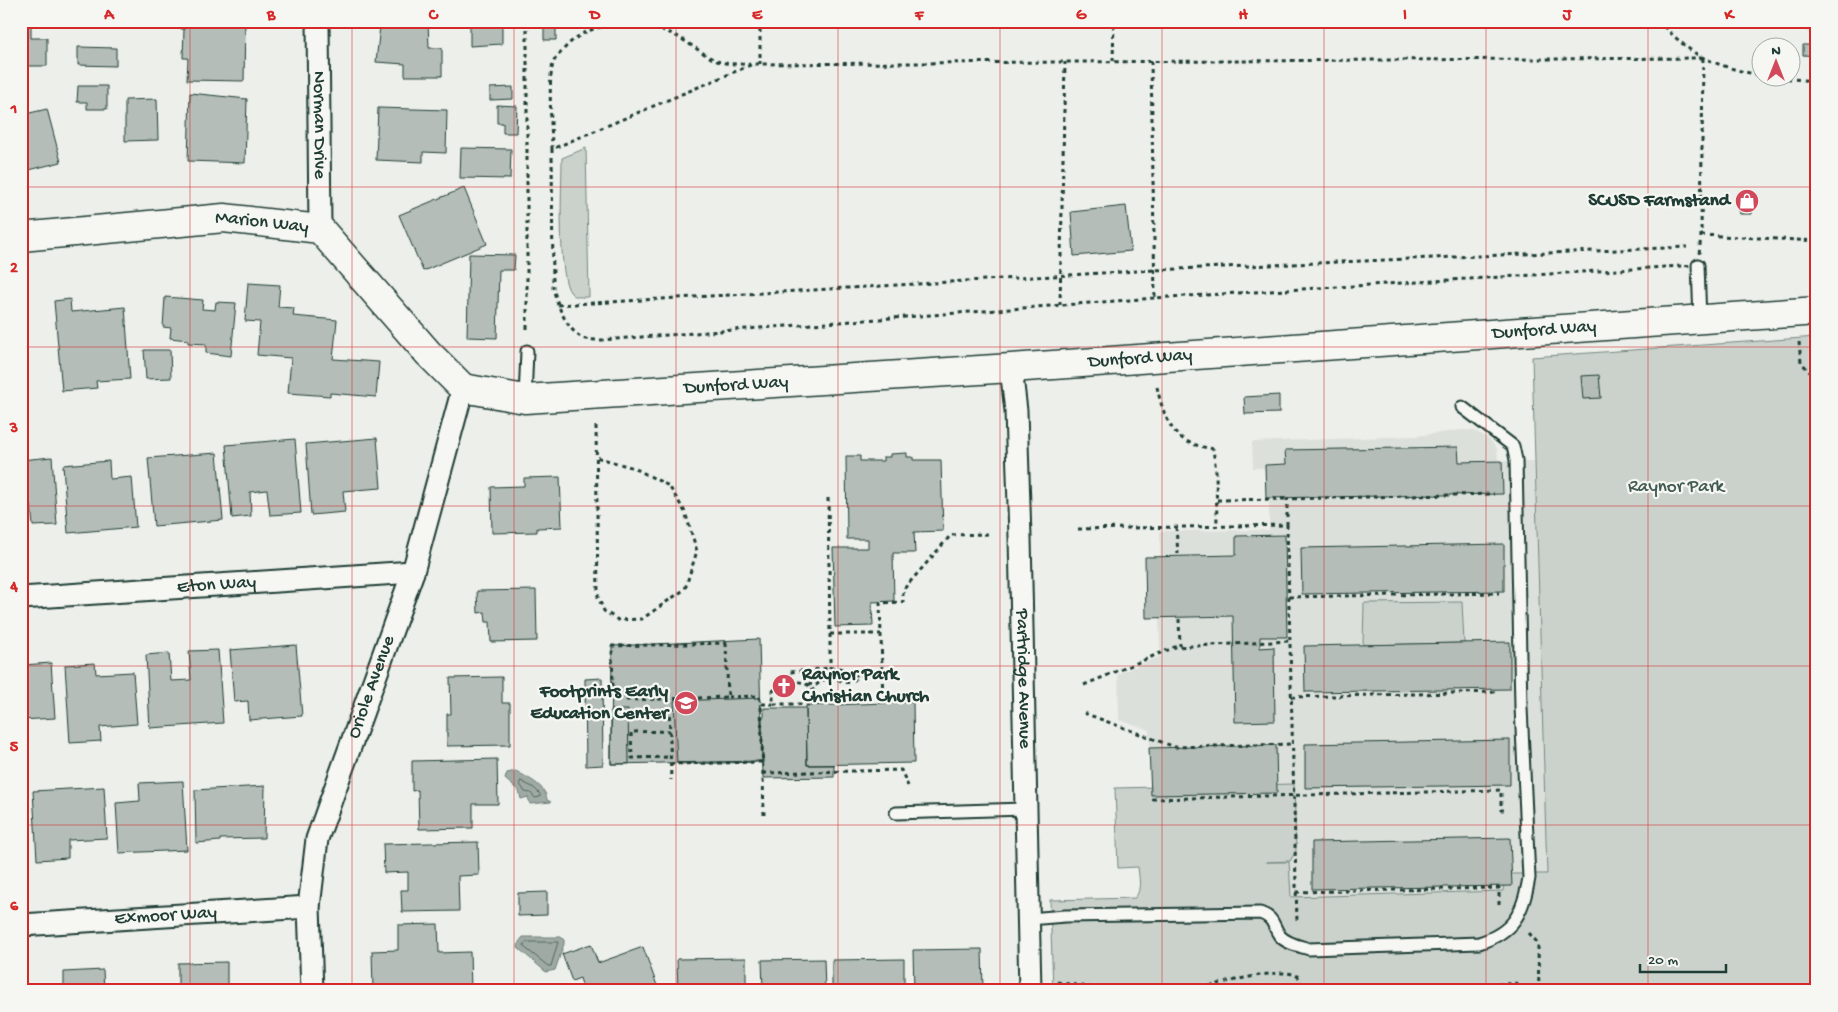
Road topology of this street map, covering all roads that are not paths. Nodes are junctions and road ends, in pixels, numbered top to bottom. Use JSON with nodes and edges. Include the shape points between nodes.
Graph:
{"nodes":[{"id":1,"x":318,"y":21,"type":"edge"},
{"id":2,"x":320,"y":229,"type":"junction"},
{"id":3,"x":21,"y":237,"type":"edge"},
{"id":4,"x":1698,"y":265,"type":"road end"},
{"id":5,"x":1817,"y":311,"type":"edge"},
{"id":6,"x":1700,"y":320,"type":"junction"},
{"id":7,"x":527,"y":352,"type":"road end"},
{"id":8,"x":1011,"y":368,"type":"junction"},
{"id":9,"x":463,"y":388,"type":"junction"},
{"id":10,"x":525,"y":399,"type":"junction"},
{"id":11,"x":1462,"y":407,"type":"dead end"},
{"id":12,"x":413,"y":572,"type":"junction"},
{"id":13,"x":21,"y":598,"type":"edge"},
{"id":14,"x":1026,"y":809,"type":"junction"},
{"id":15,"x":896,"y":813,"type":"dead end"},
{"id":16,"x":309,"y":907,"type":"junction"},
{"id":17,"x":1029,"y":919,"type":"junction"},
{"id":18,"x":21,"y":925,"type":"edge"},
{"id":19,"x":312,"y":991,"type":"edge"},
{"id":20,"x":1030,"y":991,"type":"edge"}],
"edges":[{"from":1,"to":2,"type":"street","name":"Norman Drive"},
{"from":2,"to":3,"type":"street","name":"Marion Way","via":[[224,218]]},
{"from":2,"to":9,"type":"street","name":"Marion Way","via":[[428,353]]},
{"from":4,"to":6,"type":"lane"},
{"from":5,"to":6,"type":"street","name":"Dunford Way"},
{"from":6,"to":8,"type":"street","name":"Dunford Way"},
{"from":7,"to":10,"type":"lane"},
{"from":8,"to":10,"type":"street","name":"Dunford Way"},
{"from":8,"to":14,"type":"street","name":"Partridge Avenue","via":[[1016,411]]},
{"from":9,"to":10,"type":"street","name":"Dunford Way"},
{"from":9,"to":12,"type":"street","name":"Oriole Avenue"},
{"from":11,"to":17,"type":"lane","via":[[1513,446],[1516,460],[1521,707],[1529,878],[1523,902],[1513,922],[1495,938],[1479,943],[1309,949],[1280,936],[1268,916],[1260,913]]},
{"from":12,"to":13,"type":"street","name":"Eton Way"},
{"from":12,"to":16,"type":"street","name":"Oriole Avenue","via":[[317,839]]},
{"from":14,"to":15,"type":"lane"},
{"from":14,"to":17,"type":"street","name":"Partridge Avenue"},
{"from":16,"to":18,"type":"street","name":"Exmoor Way"},
{"from":16,"to":19,"type":"street","name":"Oriole Avenue"},
{"from":17,"to":20,"type":"street","name":"Partridge Avenue"}]}
